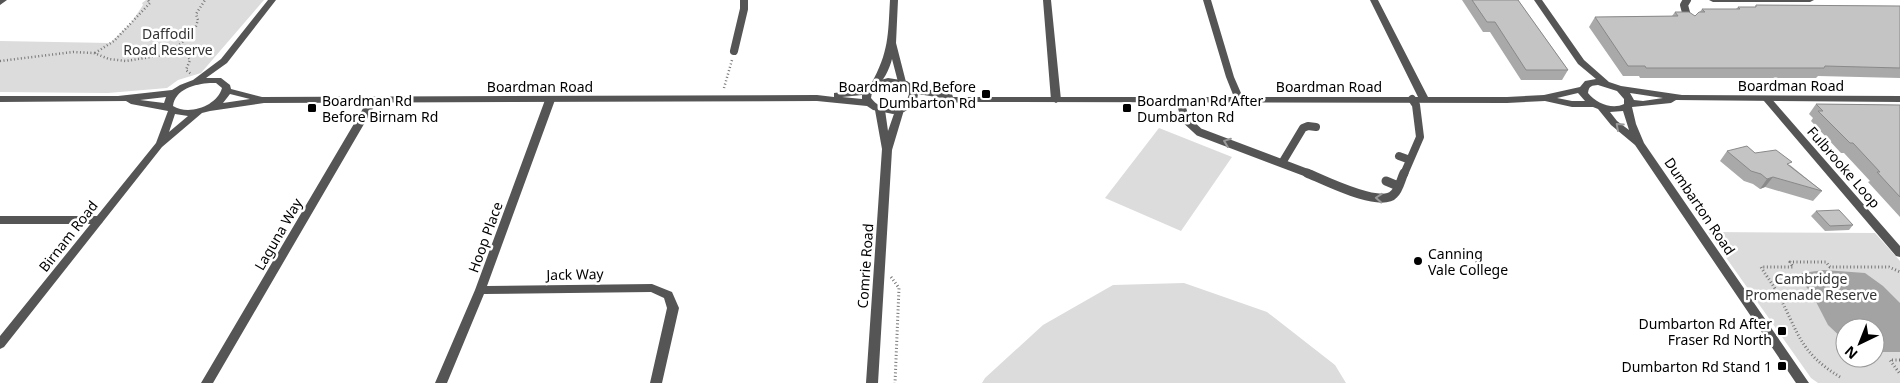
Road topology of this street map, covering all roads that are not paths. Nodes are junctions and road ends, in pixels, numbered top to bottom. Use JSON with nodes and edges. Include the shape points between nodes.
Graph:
{"nodes":[{"id":1,"x":3,"y":0,"type":"edge"},
{"id":2,"x":272,"y":0,"type":"edge"},
{"id":3,"x":744,"y":0,"type":"edge"},
{"id":4,"x":894,"y":0,"type":"edge"},
{"id":5,"x":1047,"y":0,"type":"edge"},
{"id":6,"x":1207,"y":0,"type":"edge"},
{"id":7,"x":1374,"y":0,"type":"edge"},
{"id":8,"x":1538,"y":0,"type":"edge"},
{"id":9,"x":1687,"y":0,"type":"edge"},
{"id":10,"x":1713,"y":0,"type":"edge"},
{"id":11,"x":1810,"y":0,"type":"edge"},
{"id":12,"x":0,"y":3,"type":"edge"},
{"id":13,"x":1688,"y":20,"type":"edge"},
{"id":14,"x":892,"y":42,"type":"junction"},
{"id":15,"x":734,"y":51,"type":"road end"},
{"id":16,"x":224,"y":61,"type":"junction"},
{"id":17,"x":1581,"y":62,"type":"junction"},
{"id":18,"x":194,"y":80,"type":"junction"},
{"id":19,"x":218,"y":80,"type":"junction"},
{"id":20,"x":902,"y":82,"type":"junction"},
{"id":21,"x":1605,"y":83,"type":"junction"},
{"id":22,"x":872,"y":86,"type":"junction"},
{"id":23,"x":1584,"y":87,"type":"junction"},
{"id":24,"x":1620,"y":89,"type":"junction"},
{"id":25,"x":913,"y":90,"type":"junction"},
{"id":26,"x":227,"y":91,"type":"junction"},
{"id":27,"x":174,"y":93,"type":"junction"},
{"id":28,"x":817,"y":98,"type":"junction"},
{"id":29,"x":1544,"y":98,"type":"junction"},
{"id":30,"x":1682,"y":98,"type":"junction"},
{"id":31,"x":0,"y":99,"type":"edge"},
{"id":32,"x":118,"y":99,"type":"junction"},
{"id":33,"x":964,"y":99,"type":"junction"},
{"id":34,"x":1412,"y":99,"type":"junction"},
{"id":35,"x":1424,"y":99,"type":"junction"},
{"id":36,"x":1767,"y":99,"type":"junction"},
{"id":37,"x":1900,"y":99,"type":"edge"},
{"id":38,"x":264,"y":100,"type":"junction"},
{"id":39,"x":373,"y":100,"type":"junction"},
{"id":40,"x":550,"y":100,"type":"junction"},
{"id":41,"x":1056,"y":100,"type":"junction"},
{"id":42,"x":1180,"y":100,"type":"junction"},
{"id":43,"x":1239,"y":100,"type":"junction"},
{"id":44,"x":868,"y":103,"type":"junction"},
{"id":45,"x":911,"y":103,"type":"junction"},
{"id":46,"x":1628,"y":104,"type":"junction"},
{"id":47,"x":1598,"y":105,"type":"junction"},
{"id":48,"x":208,"y":108,"type":"junction"},
{"id":49,"x":170,"y":109,"type":"junction"},
{"id":50,"x":880,"y":110,"type":"junction"},
{"id":51,"x":899,"y":110,"type":"junction"},
{"id":52,"x":198,"y":112,"type":"junction"},
{"id":53,"x":1316,"y":127,"type":"dead end"},
{"id":54,"x":1639,"y":144,"type":"junction"},
{"id":55,"x":159,"y":145,"type":"junction"},
{"id":56,"x":887,"y":150,"type":"junction"},
{"id":57,"x":1399,"y":156,"type":"dead end"},
{"id":58,"x":1410,"y":160,"type":"junction"},
{"id":59,"x":1282,"y":163,"type":"junction"},
{"id":60,"x":1386,"y":181,"type":"dead end"},
{"id":61,"x":1398,"y":186,"type":"junction"},
{"id":62,"x":0,"y":220,"type":"edge"},
{"id":63,"x":98,"y":220,"type":"junction"},
{"id":64,"x":1900,"y":252,"type":"edge"},
{"id":65,"x":480,"y":290,"type":"junction"},
{"id":66,"x":0,"y":344,"type":"edge"},
{"id":67,"x":207,"y":383,"type":"edge"},
{"id":68,"x":442,"y":383,"type":"edge"},
{"id":69,"x":656,"y":383,"type":"edge"},
{"id":70,"x":872,"y":383,"type":"edge"},
{"id":71,"x":1803,"y":383,"type":"edge"}],
"edges":[{"from":1,"to":12,"type":"street"},
{"from":2,"to":16,"type":"street"},
{"from":3,"to":15,"type":"lane"},
{"from":4,"to":14,"type":"street"},
{"from":5,"to":41,"type":"street"},
{"from":6,"to":43,"type":"street"},
{"from":7,"to":35,"type":"street"},
{"from":8,"to":17,"type":"street"},
{"from":9,"to":13,"type":"lane","via":[[1684,5]]},
{"from":10,"to":11,"type":"street"},
{"from":14,"to":20,"type":"street"},
{"from":14,"to":22,"type":"street","via":[[886,65]]},
{"from":16,"to":18,"type":"street"},
{"from":16,"to":19,"type":"street"},
{"from":17,"to":21,"type":"street"},
{"from":17,"to":23,"type":"street"},
{"from":18,"to":19,"type":"street","name":"Boardman Road"},
{"from":18,"to":27,"type":"street","name":"Boardman Road"},
{"from":19,"to":26,"type":"street","via":[[227,86]]},
{"from":20,"to":22,"type":"street","name":"Boardman Road","via":[[888,81]]},
{"from":20,"to":25,"type":"street","name":"Boardman Road"},
{"from":21,"to":23,"type":"street","name":"Boardman Road","via":[[1593,82]]},
{"from":21,"to":24,"type":"street","name":"Boardman Road"},
{"from":22,"to":28,"type":"street","name":"Boardman Road","via":[[859,93]]},
{"from":22,"to":44,"type":"street","via":[[866,98]]},
{"from":23,"to":29,"type":"street","name":"Boardman Road"},
{"from":23,"to":47,"type":"street","via":[[1586,97]]},
{"from":24,"to":30,"type":"street","name":"Boardman Road"},
{"from":24,"to":46,"type":"street","via":[[1629,98]]},
{"from":25,"to":33,"type":"street","name":"Boardman Road"},
{"from":25,"to":45,"type":"street"},
{"from":26,"to":38,"type":"street","name":"Boardman Road"},
{"from":26,"to":48,"type":"street","name":"Boardman Road"},
{"from":27,"to":32,"type":"street","name":"Boardman Road"},
{"from":27,"to":49,"type":"street","via":[[168,100]]},
{"from":28,"to":40,"type":"street","name":"Boardman Road"},
{"from":28,"to":44,"type":"street","name":"Boardman Road"},
{"from":29,"to":35,"type":"street","name":"Boardman Road"},
{"from":29,"to":47,"type":"street","name":"Boardman Road"},
{"from":30,"to":36,"type":"street","name":"Boardman Road"},
{"from":30,"to":46,"type":"street","name":"Boardman Road"},
{"from":31,"to":32,"type":"street","name":"Boardman Road"},
{"from":32,"to":49,"type":"street","name":"Boardman Road"},
{"from":33,"to":41,"type":"street","name":"Boardman Road"},
{"from":33,"to":45,"type":"street","name":"Boardman Road"},
{"from":34,"to":35,"type":"street","name":"Boardman Road"},
{"from":34,"to":43,"type":"street","name":"Boardman Road"},
{"from":34,"to":58,"type":"lane","via":[[1416,105],[1420,137]]},
{"from":36,"to":37,"type":"street","name":"Boardman Road"},
{"from":36,"to":64,"type":"street","name":"Fulbrooke Loop"},
{"from":38,"to":39,"type":"street","name":"Boardman Road"},
{"from":38,"to":48,"type":"street","name":"Boardman Road"},
{"from":39,"to":40,"type":"street","name":"Boardman Road"},
{"from":39,"to":67,"type":"street","name":"Laguna Way"},
{"from":40,"to":65,"type":"street","name":"Hoop Place"},
{"from":41,"to":42,"type":"street","name":"Boardman Road"},
{"from":42,"to":43,"type":"street","name":"Boardman Road"},
{"from":59,"to":42,"type":"lane","one_way":true,"via":[[1188,126]]},
{"from":44,"to":50,"type":"street","name":"Boardman Road"},
{"from":45,"to":51,"type":"street","name":"Boardman Road"},
{"from":46,"to":47,"type":"street","name":"Boardman Road","via":[[1616,110]]},
{"from":46,"to":54,"type":"street","name":"Dumbarton Road"},
{"from":54,"to":47,"type":"street","name":"Dumbarton Road","one_way":true},
{"from":48,"to":52,"type":"street","name":"Boardman Road"},
{"from":49,"to":52,"type":"street","name":"Boardman Road"},
{"from":49,"to":55,"type":"street","name":"Birnam Road"},
{"from":50,"to":51,"type":"street"},
{"from":50,"to":56,"type":"street","name":"Comrie Road"},
{"from":51,"to":56,"type":"street","name":"Comrie Road"},
{"from":52,"to":55,"type":"street","name":"Birnam Road"},
{"from":53,"to":59,"type":"lane","via":[[1303,128],[1296,148]]},
{"from":54,"to":71,"type":"street","name":"Dumbarton Road"},
{"from":55,"to":63,"type":"street","name":"Birnam Road"},
{"from":56,"to":70,"type":"street","name":"Comrie Road"},
{"from":57,"to":58,"type":"lane"},
{"from":58,"to":61,"type":"lane"},
{"from":61,"to":59,"type":"lane","one_way":true,"via":[[1395,194],[1387,199],[1374,199]]},
{"from":60,"to":61,"type":"lane"},
{"from":62,"to":63,"type":"street"},
{"from":63,"to":66,"type":"street","name":"Birnam Road"},
{"from":65,"to":68,"type":"street","name":"Hoop Place"},
{"from":65,"to":69,"type":"street","name":"Jack Way","via":[[652,288],[668,295],[673,308]]}]}
